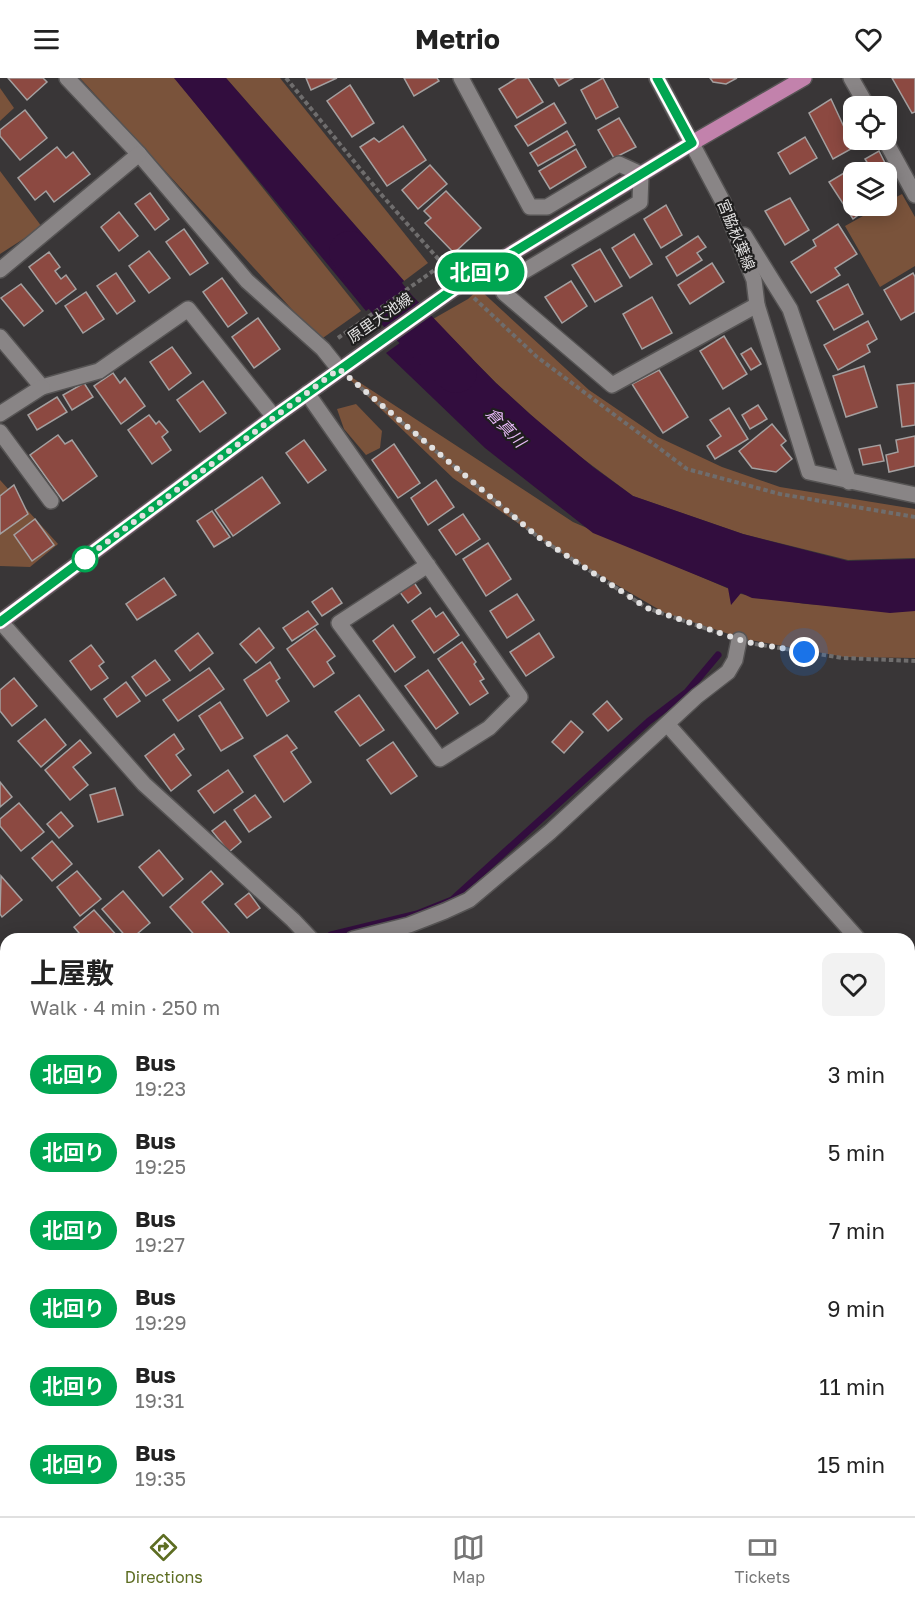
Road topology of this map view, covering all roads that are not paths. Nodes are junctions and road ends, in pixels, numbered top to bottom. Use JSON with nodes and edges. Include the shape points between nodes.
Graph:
{"nodes":[{"id":1,"x":67,"y":78,"type":"edge"},
{"id":2,"x":461,"y":78,"type":"edge"},
{"id":3,"x":657,"y":78,"type":"edge"},
{"id":4,"x":804,"y":78,"type":"edge"},
{"id":5,"x":851,"y":78,"type":"edge"},
{"id":6,"x":861,"y":96,"type":"edge"},
{"id":7,"x":692,"y":143,"type":"junction"},
{"id":8,"x":890,"y":150,"type":"edge"},
{"id":9,"x":139,"y":154,"type":"junction"},
{"id":10,"x":642,"y":174,"type":"junction"},
{"id":11,"x":915,"y":195,"type":"edge"},
{"id":12,"x":723,"y":202,"type":"junction"},
{"id":13,"x":0,"y":270,"type":"edge"},
{"id":14,"x":756,"y":305,"type":"junction"},
{"id":15,"x":0,"y":337,"type":"edge"},
{"id":16,"x":339,"y":369,"type":"junction"},
{"id":17,"x":42,"y":387,"type":"junction"},
{"id":18,"x":307,"y":393,"type":"junction"},
{"id":19,"x":0,"y":414,"type":"edge"},
{"id":20,"x":274,"y":417,"type":"junction"},
{"id":21,"x":0,"y":432,"type":"edge"},
{"id":22,"x":849,"y":482,"type":"junction"},
{"id":23,"x":915,"y":495,"type":"edge"},
{"id":24,"x":51,"y":501,"type":"dead end"},
{"id":25,"x":428,"y":565,"type":"junction"},
{"id":26,"x":0,"y":622,"type":"edge"},
{"id":27,"x":739,"y":640,"type":"road end"},
{"id":28,"x":667,"y":724,"type":"junction"},
{"id":29,"x":305,"y":933,"type":"edge"},
{"id":30,"x":377,"y":933,"type":"edge"},
{"id":31,"x":853,"y":933,"type":"edge"}],
"edges":[{"from":1,"to":9,"type":"street"},
{"from":2,"to":10,"type":"street","via":[[530,207],[547,207],[620,164]]},
{"from":3,"to":7,"type":"street","name":"宮脇秋葉線"},
{"from":4,"to":7,"type":"main road","name":"原里大池線"},
{"from":5,"to":6,"type":"street"},
{"from":7,"to":10,"type":"main road","name":"原里大池線"},
{"from":7,"to":12,"type":"street","name":"宮脇秋葉線"},
{"from":8,"to":11,"type":"street"},
{"from":9,"to":13,"type":"street"},
{"from":9,"to":16,"type":"street","via":[[247,281],[323,349]]},
{"from":10,"to":14,"type":"street","via":[[640,202],[506,282],[504,293],[612,385]]},
{"from":10,"to":16,"type":"main road","name":"原里大池線"},
{"from":12,"to":14,"type":"street","name":"宮脇秋葉線","via":[[754,280]]},
{"from":12,"to":22,"type":"street","via":[[790,309]]},
{"from":14,"to":22,"type":"street","name":"宮脇秋葉線","via":[[809,471]]},
{"from":15,"to":17,"type":"street"},
{"from":16,"to":18,"type":"main road","name":"原里大池線"},
{"from":17,"to":19,"type":"street"},
{"from":17,"to":20,"type":"street","via":[[99,371],[188,309]]},
{"from":18,"to":20,"type":"main road","name":"原里大池線"},
{"from":18,"to":25,"type":"street"},
{"from":20,"to":26,"type":"main road","name":"原里大池線"},
{"from":21,"to":24,"type":"street"},
{"from":22,"to":23,"type":"street"},
{"from":25,"to":25,"type":"street","via":[[520,697],[489,728],[440,759],[339,623]]},
{"from":26,"to":29,"type":"street","via":[[144,783]]},
{"from":27,"to":28,"type":"street","via":[[728,672]]},
{"from":28,"to":30,"type":"street","via":[[469,900],[409,925]]},
{"from":28,"to":31,"type":"street"}]}
